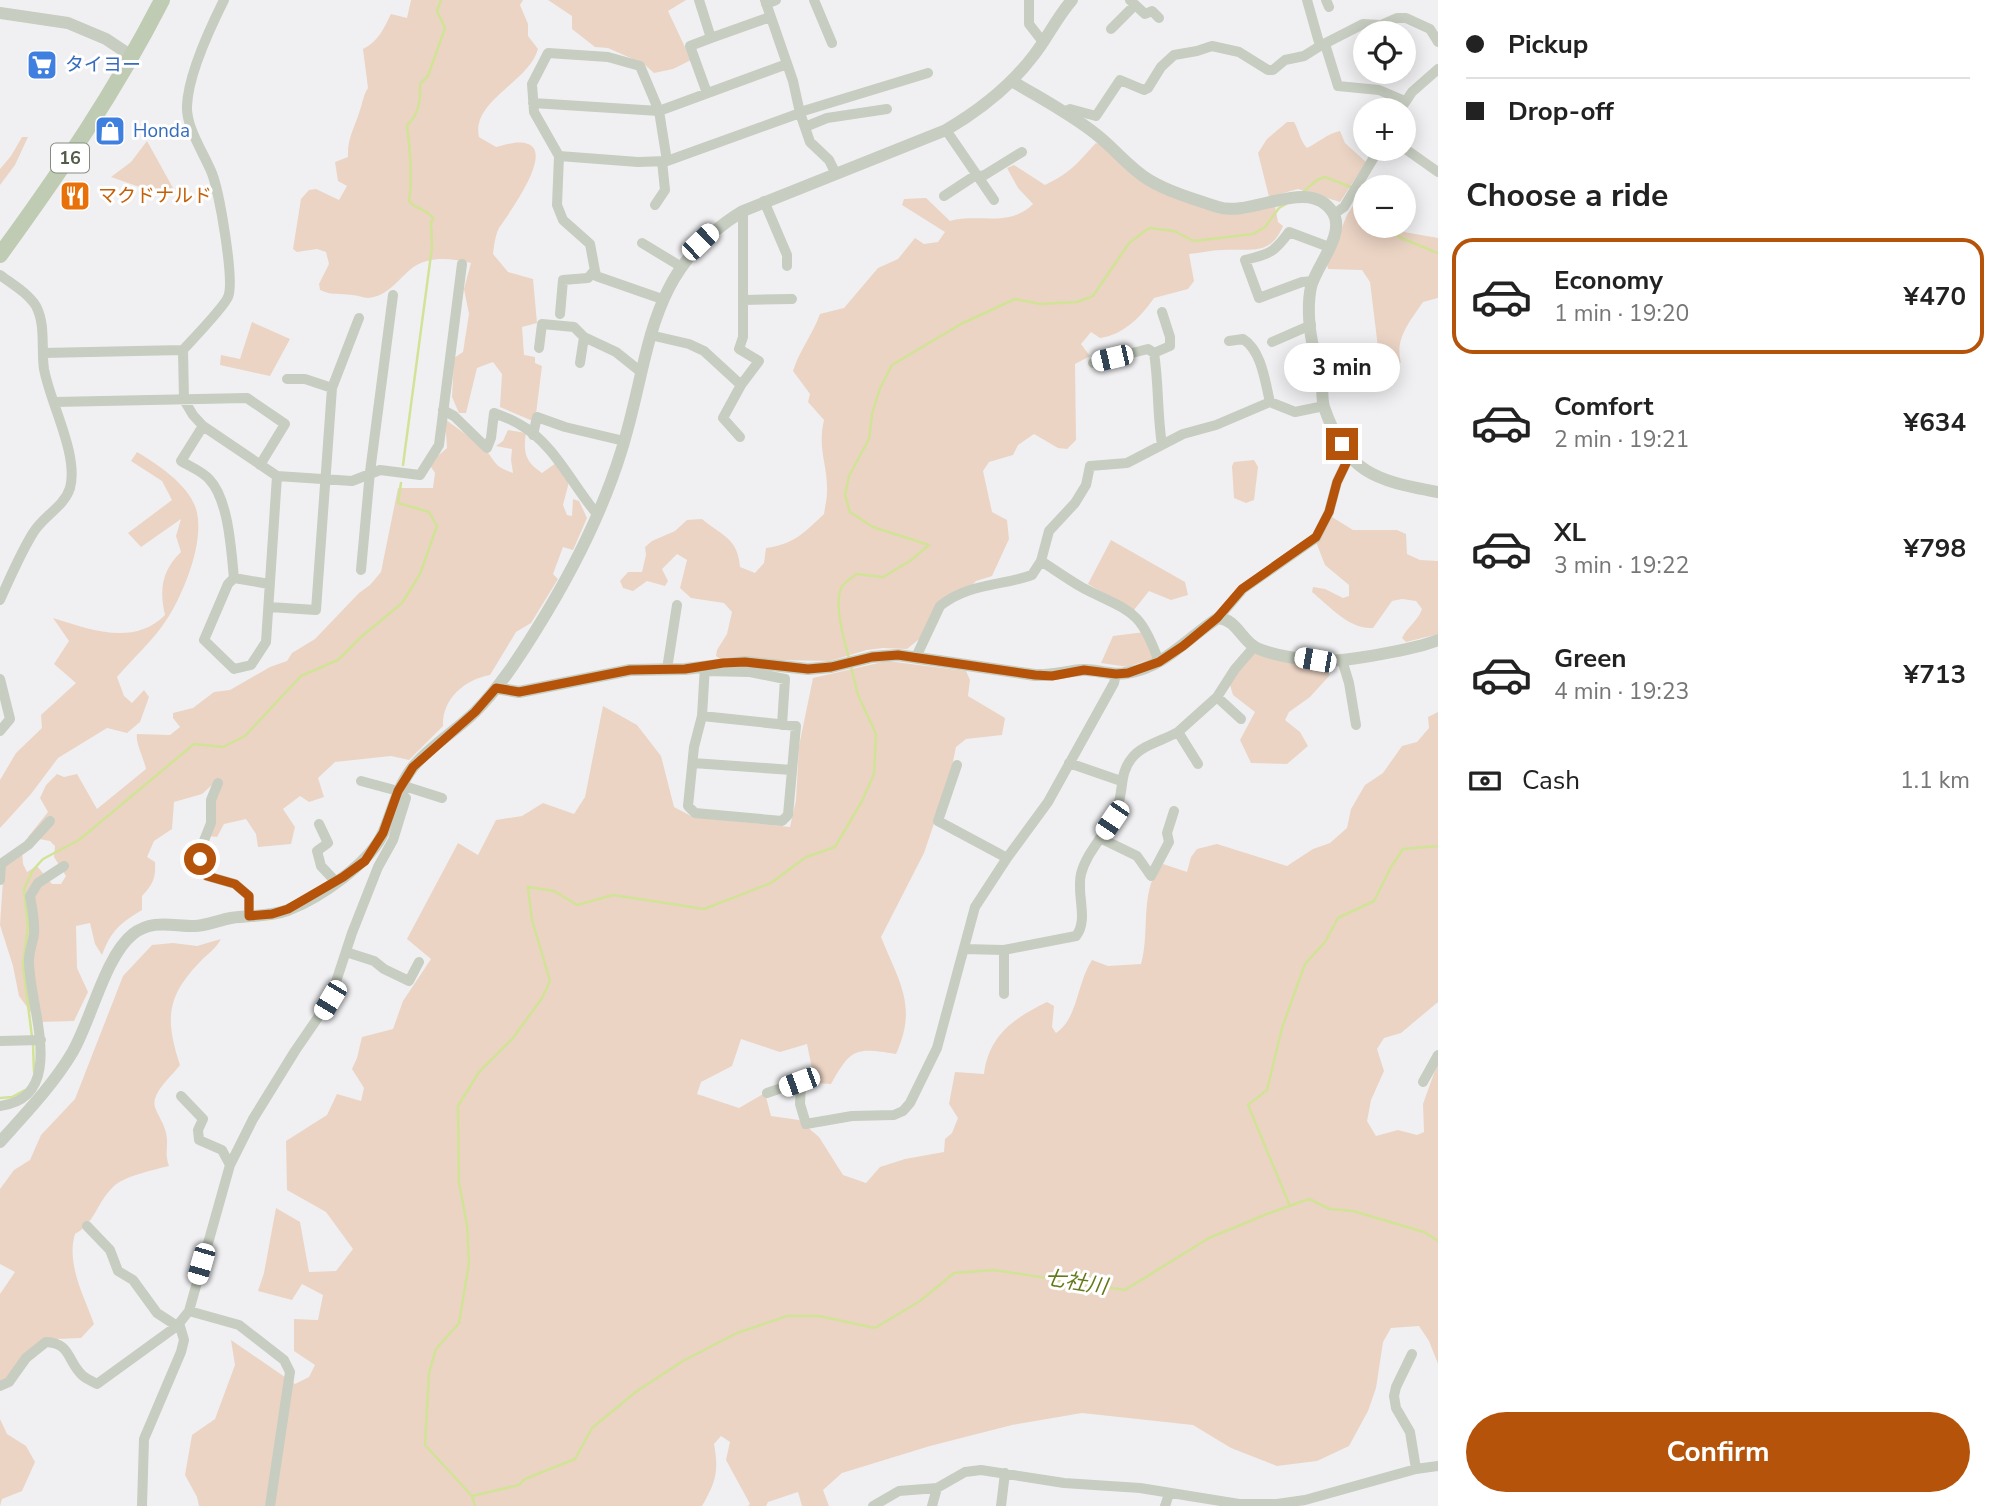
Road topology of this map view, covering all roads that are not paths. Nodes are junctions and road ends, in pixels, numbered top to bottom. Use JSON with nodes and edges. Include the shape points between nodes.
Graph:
{"nodes":[{"id":1,"x":152,"y":0,"type":"edge"},
{"id":2,"x":162,"y":0,"type":"edge"},
{"id":3,"x":224,"y":0,"type":"edge"},
{"id":4,"x":699,"y":0,"type":"edge"},
{"id":5,"x":814,"y":0,"type":"edge"},
{"id":6,"x":1029,"y":0,"type":"edge"},
{"id":7,"x":1072,"y":0,"type":"edge"},
{"id":8,"x":1307,"y":0,"type":"edge"},
{"id":9,"x":769,"y":1,"type":"edge"},
{"id":10,"x":1132,"y":2,"type":"edge"},
{"id":11,"x":0,"y":13,"type":"edge"},
{"id":12,"x":770,"y":17,"type":"junction"},
{"id":13,"x":1159,"y":18,"type":"dead end"},
{"id":14,"x":1111,"y":29,"type":"dead end"},
{"id":15,"x":711,"y":38,"type":"junction"},
{"id":16,"x":1043,"y":42,"type":"junction"},
{"id":17,"x":1438,"y":42,"type":"edge"},
{"id":18,"x":832,"y":43,"type":"dead end"},
{"id":19,"x":1322,"y":45,"type":"junction"},
{"id":20,"x":129,"y":54,"type":"junction"},
{"id":21,"x":787,"y":64,"type":"junction"},
{"id":22,"x":1438,"y":69,"type":"edge"},
{"id":23,"x":928,"y":73,"type":"dead end"},
{"id":24,"x":1012,"y":80,"type":"junction"},
{"id":25,"x":708,"y":93,"type":"junction"},
{"id":26,"x":1390,"y":98,"type":"edge"},
{"id":27,"x":1408,"y":98,"type":"edge"},
{"id":28,"x":533,"y":103,"type":"junction"},
{"id":29,"x":887,"y":109,"type":"dead end"},
{"id":30,"x":659,"y":111,"type":"junction"},
{"id":31,"x":1062,"y":112,"type":"junction"},
{"id":32,"x":800,"y":113,"type":"junction"},
{"id":33,"x":805,"y":127,"type":"junction"},
{"id":34,"x":946,"y":130,"type":"junction"},
{"id":35,"x":1022,"y":152,"type":"dead end"},
{"id":36,"x":559,"y":156,"type":"junction"},
{"id":37,"x":1416,"y":156,"type":"edge"},
{"id":38,"x":664,"y":161,"type":"junction"},
{"id":39,"x":1373,"y":161,"type":"edge"},
{"id":40,"x":1438,"y":172,"type":"edge"},
{"id":41,"x":836,"y":174,"type":"junction"},
{"id":42,"x":976,"y":175,"type":"junction"},
{"id":43,"x":944,"y":196,"type":"dead end"},
{"id":44,"x":994,"y":200,"type":"dead end"},
{"id":45,"x":764,"y":201,"type":"junction"},
{"id":46,"x":655,"y":205,"type":"dead end"},
{"id":47,"x":743,"y":211,"type":"junction"},
{"id":48,"x":1339,"y":211,"type":"junction"},
{"id":49,"x":0,"y":239,"type":"edge"},
{"id":50,"x":642,"y":243,"type":"dead end"},
{"id":51,"x":1329,"y":247,"type":"junction"},
{"id":52,"x":0,"y":255,"type":"edge"},
{"id":53,"x":462,"y":264,"type":"dead end"},
{"id":54,"x":787,"y":266,"type":"dead end"},
{"id":55,"x":680,"y":267,"type":"junction"},
{"id":56,"x":594,"y":271,"type":"junction"},
{"id":57,"x":0,"y":275,"type":"edge"},
{"id":58,"x":1313,"y":281,"type":"junction"},
{"id":59,"x":393,"y":295,"type":"dead end"},
{"id":60,"x":662,"y":299,"type":"junction"},
{"id":61,"x":792,"y":299,"type":"dead end"},
{"id":62,"x":743,"y":300,"type":"junction"},
{"id":63,"x":1162,"y":312,"type":"dead end"},
{"id":64,"x":560,"y":314,"type":"dead end"},
{"id":65,"x":359,"y":318,"type":"dead end"},
{"id":66,"x":1311,"y":325,"type":"junction"},
{"id":67,"x":650,"y":335,"type":"junction"},
{"id":68,"x":584,"y":337,"type":"junction"},
{"id":69,"x":1229,"y":341,"type":"dead end"},
{"id":70,"x":1272,"y":342,"type":"dead end"},
{"id":71,"x":539,"y":348,"type":"dead end"},
{"id":72,"x":183,"y":350,"type":"junction"},
{"id":73,"x":43,"y":353,"type":"junction"},
{"id":74,"x":1154,"y":353,"type":"junction"},
{"id":75,"x":580,"y":363,"type":"dead end"},
{"id":76,"x":1093,"y":363,"type":"dead end"},
{"id":77,"x":641,"y":372,"type":"junction"},
{"id":78,"x":287,"y":379,"type":"dead end"},
{"id":79,"x":741,"y":384,"type":"junction"},
{"id":80,"x":332,"y":388,"type":"junction"},
{"id":81,"x":184,"y":400,"type":"junction"},
{"id":82,"x":1270,"y":401,"type":"junction"},
{"id":83,"x":54,"y":402,"type":"junction"},
{"id":84,"x":1324,"y":406,"type":"junction"},
{"id":85,"x":443,"y":410,"type":"junction"},
{"id":86,"x":204,"y":426,"type":"junction"},
{"id":87,"x":533,"y":435,"type":"junction"},
{"id":88,"x":740,"y":437,"type":"dead end"},
{"id":89,"x":624,"y":441,"type":"junction"},
{"id":90,"x":1162,"y":445,"type":"junction"},
{"id":91,"x":1349,"y":457,"type":"junction"},
{"id":92,"x":260,"y":465,"type":"junction"},
{"id":93,"x":370,"y":472,"type":"junction"},
{"id":94,"x":277,"y":476,"type":"junction"},
{"id":95,"x":324,"y":481,"type":"junction"},
{"id":96,"x":1438,"y":492,"type":"edge"},
{"id":97,"x":597,"y":514,"type":"junction"},
{"id":98,"x":1041,"y":561,"type":"junction"},
{"id":99,"x":361,"y":570,"type":"dead end"},
{"id":100,"x":234,"y":578,"type":"junction"},
{"id":101,"x":270,"y":584,"type":"junction"},
{"id":102,"x":0,"y":600,"type":"edge"},
{"id":103,"x":677,"y":605,"type":"dead end"},
{"id":104,"x":269,"y":607,"type":"junction"},
{"id":105,"x":1217,"y":618,"type":"junction"},
{"id":106,"x":1438,"y":640,"type":"edge"},
{"id":107,"x":1254,"y":647,"type":"junction"},
{"id":108,"x":916,"y":657,"type":"junction"},
{"id":109,"x":1342,"y":660,"type":"junction"},
{"id":110,"x":1159,"y":662,"type":"junction"},
{"id":111,"x":667,"y":669,"type":"junction"},
{"id":112,"x":705,"y":669,"type":"junction"},
{"id":113,"x":1116,"y":674,"type":"junction"},
{"id":114,"x":0,"y":679,"type":"edge"},
{"id":115,"x":496,"y":688,"type":"junction"},
{"id":116,"x":1217,"y":697,"type":"junction"},
{"id":117,"x":702,"y":716,"type":"junction"},
{"id":118,"x":1241,"y":719,"type":"dead end"},
{"id":119,"x":782,"y":725,"type":"junction"},
{"id":120,"x":1356,"y":725,"type":"dead end"},
{"id":121,"x":0,"y":731,"type":"edge"},
{"id":122,"x":1178,"y":732,"type":"junction"},
{"id":123,"x":692,"y":763,"type":"junction"},
{"id":124,"x":1069,"y":763,"type":"junction"},
{"id":125,"x":1198,"y":764,"type":"dead end"},
{"id":126,"x":957,"y":765,"type":"dead end"},
{"id":127,"x":792,"y":770,"type":"junction"},
{"id":128,"x":361,"y":780,"type":"dead end"},
{"id":129,"x":1121,"y":782,"type":"junction"},
{"id":130,"x":218,"y":783,"type":"dead end"},
{"id":131,"x":400,"y":788,"type":"junction"},
{"id":132,"x":442,"y":798,"type":"dead end"},
{"id":133,"x":1174,"y":811,"type":"dead end"},
{"id":134,"x":50,"y":821,"type":"dead end"},
{"id":135,"x":319,"y":824,"type":"dead end"},
{"id":136,"x":1100,"y":838,"type":"junction"},
{"id":137,"x":1007,"y":858,"type":"junction"},
{"id":138,"x":64,"y":866,"type":"dead end"},
{"id":139,"x":0,"y":880,"type":"edge"},
{"id":140,"x":336,"y":882,"type":"junction"},
{"id":141,"x":249,"y":916,"type":"junction"},
{"id":142,"x":964,"y":949,"type":"junction"},
{"id":143,"x":1003,"y":950,"type":"junction"},
{"id":144,"x":346,"y":952,"type":"junction"},
{"id":145,"x":419,"y":962,"type":"dead end"},
{"id":146,"x":1004,"y":994,"type":"dead end"},
{"id":147,"x":41,"y":1040,"type":"junction"},
{"id":148,"x":0,"y":1041,"type":"edge"},
{"id":149,"x":1438,"y":1055,"type":"edge"},
{"id":150,"x":1423,"y":1082,"type":"dead end"},
{"id":151,"x":767,"y":1093,"type":"dead end"},
{"id":152,"x":181,"y":1096,"type":"dead end"},
{"id":153,"x":0,"y":1106,"type":"edge"},
{"id":154,"x":0,"y":1142,"type":"edge"},
{"id":155,"x":230,"y":1165,"type":"junction"},
{"id":156,"x":87,"y":1226,"type":"dead end"},
{"id":157,"x":188,"y":1311,"type":"junction"},
{"id":158,"x":178,"y":1325,"type":"junction"},
{"id":159,"x":1412,"y":1354,"type":"dead end"},
{"id":160,"x":0,"y":1386,"type":"edge"},
{"id":161,"x":1438,"y":1466,"type":"edge"},
{"id":162,"x":1416,"y":1469,"type":"junction"},
{"id":163,"x":1005,"y":1473,"type":"junction"},
{"id":164,"x":937,"y":1488,"type":"junction"},
{"id":165,"x":1169,"y":1494,"type":"junction"},
{"id":166,"x":1239,"y":1505,"type":"edge"},
{"id":167,"x":142,"y":1506,"type":"edge"},
{"id":168,"x":270,"y":1506,"type":"edge"},
{"id":169,"x":873,"y":1506,"type":"edge"},
{"id":170,"x":932,"y":1506,"type":"edge"},
{"id":171,"x":1001,"y":1506,"type":"edge"},
{"id":172,"x":1165,"y":1506,"type":"edge"}],
"edges":[{"from":1,"to":20,"type":"main road","number":"16"},
{"from":2,"to":20,"type":"main road","number":"16"},
{"from":3,"to":72,"type":"street","via":[[210,28],[187,108],[214,177],[231,286],[228,299]]},
{"from":4,"to":15,"type":"street"},
{"from":5,"to":18,"type":"street"},
{"from":6,"to":16,"type":"street","via":[[1029,24]]},
{"from":7,"to":16,"type":"street"},
{"from":8,"to":19,"type":"street"},
{"from":9,"to":12,"type":"street"},
{"from":10,"to":13,"type":"street"},
{"from":10,"to":14,"type":"street"},
{"from":11,"to":20,"type":"street","via":[[68,23]]},
{"from":12,"to":15,"type":"street"},
{"from":12,"to":21,"type":"street"},
{"from":15,"to":25,"type":"street","via":[[690,46]]},
{"from":16,"to":24,"type":"street"},
{"from":17,"to":19,"type":"street","via":[[1430,29],[1414,20],[1396,18],[1381,25],[1363,24]]},
{"from":19,"to":26,"type":"street","via":[[1338,86],[1379,90]]},
{"from":19,"to":31,"type":"street","via":[[1273,70],[1230,48],[1180,52],[1166,61],[1144,90],[1120,80],[1096,116],[1070,109]]},
{"from":20,"to":49,"type":"main road","number":"16"},
{"from":20,"to":52,"type":"main road","number":"16","via":[[94,123]]},
{"from":21,"to":25,"type":"street"},
{"from":21,"to":32,"type":"street"},
{"from":22,"to":27,"type":"street"},
{"from":23,"to":32,"type":"street"},
{"from":24,"to":31,"type":"street"},
{"from":24,"to":34,"type":"street","via":[[977,111]]},
{"from":25,"to":30,"type":"street"},
{"from":28,"to":30,"type":"street"},
{"from":28,"to":30,"type":"street","via":[[532,84],[548,53],[572,54],[640,66]]},
{"from":28,"to":36,"type":"street"},
{"from":29,"to":33,"type":"street","via":[[827,118]]},
{"from":30,"to":38,"type":"street"},
{"from":31,"to":48,"type":"street","via":[[1095,133],[1148,180],[1170,189],[1231,210],[1284,198],[1310,198]]},
{"from":32,"to":33,"type":"street"},
{"from":32,"to":38,"type":"street"},
{"from":33,"to":41,"type":"street","via":[[810,142],[829,159]]},
{"from":34,"to":41,"type":"street"},
{"from":34,"to":42,"type":"street"},
{"from":35,"to":42,"type":"street","via":[[983,176]]},
{"from":36,"to":38,"type":"street"},
{"from":36,"to":56,"type":"street","via":[[557,205],[564,220],[590,244]]},
{"from":37,"to":40,"type":"street"},
{"from":38,"to":46,"type":"street","via":[[665,190]]},
{"from":39,"to":48,"type":"street"},
{"from":41,"to":45,"type":"street"},
{"from":42,"to":43,"type":"street"},
{"from":42,"to":44,"type":"street"},
{"from":45,"to":47,"type":"street"},
{"from":45,"to":54,"type":"street","via":[[788,255]]},
{"from":47,"to":55,"type":"street","via":[[712,231]]},
{"from":47,"to":62,"type":"street"},
{"from":48,"to":51,"type":"street"},
{"from":50,"to":55,"type":"street"},
{"from":51,"to":58,"type":"street"},
{"from":51,"to":58,"type":"street","via":[[1289,232],[1277,249],[1245,260],[1259,298]]},
{"from":53,"to":85,"type":"street"},
{"from":55,"to":60,"type":"street"},
{"from":56,"to":60,"type":"street"},
{"from":56,"to":64,"type":"street","via":[[588,278],[564,280]]},
{"from":57,"to":73,"type":"street","via":[[27,295],[37,309]]},
{"from":58,"to":66,"type":"street"},
{"from":59,"to":93,"type":"street"},
{"from":60,"to":67,"type":"street"},
{"from":61,"to":62,"type":"street"},
{"from":62,"to":79,"type":"street","via":[[743,337],[738,349],[759,361]]},
{"from":63,"to":74,"type":"street","via":[[1170,346]]},
{"from":65,"to":80,"type":"street"},
{"from":66,"to":70,"type":"street"},
{"from":66,"to":84,"type":"street"},
{"from":67,"to":77,"type":"street"},
{"from":67,"to":79,"type":"street","via":[[704,351]]},
{"from":68,"to":71,"type":"street","via":[[574,327],[542,324]]},
{"from":68,"to":75,"type":"street"},
{"from":68,"to":77,"type":"street","via":[[608,347]]},
{"from":69,"to":82,"type":"street","via":[[1243,339],[1252,346]]},
{"from":72,"to":73,"type":"street"},
{"from":72,"to":81,"type":"street"},
{"from":73,"to":83,"type":"street"},
{"from":74,"to":76,"type":"street","via":[[1148,349]]},
{"from":74,"to":90,"type":"street"},
{"from":77,"to":89,"type":"street"},
{"from":78,"to":80,"type":"street","via":[[306,379]]},
{"from":79,"to":88,"type":"street","via":[[723,418]]},
{"from":80,"to":95,"type":"street"},
{"from":81,"to":83,"type":"street"},
{"from":81,"to":86,"type":"street"},
{"from":81,"to":92,"type":"street","via":[[247,398],[283,422]]},
{"from":82,"to":84,"type":"street","via":[[1295,412]]},
{"from":82,"to":90,"type":"street"},
{"from":83,"to":102,"type":"street","via":[[72,474],[70,489],[33,532]]},
{"from":84,"to":91,"type":"street"},
{"from":85,"to":87,"type":"street","via":[[487,448],[494,413]]},
{"from":85,"to":93,"type":"street","via":[[439,445],[420,475]]},
{"from":86,"to":92,"type":"street"},
{"from":86,"to":100,"type":"street","via":[[181,461],[209,479],[228,520]]},
{"from":87,"to":89,"type":"street","via":[[537,417]]},
{"from":87,"to":97,"type":"street"},
{"from":89,"to":97,"type":"street"},
{"from":90,"to":98,"type":"street","via":[[1127,463],[1090,466],[1075,503],[1049,531]]},
{"from":91,"to":96,"type":"street","via":[[1384,479]]},
{"from":91,"to":105,"type":"street","via":[[1316,537],[1242,589]]},
{"from":92,"to":94,"type":"street"},
{"from":93,"to":95,"type":"street","via":[[352,481]]},
{"from":93,"to":99,"type":"street"},
{"from":94,"to":95,"type":"street"},
{"from":94,"to":101,"type":"street"},
{"from":95,"to":104,"type":"street","via":[[316,610]]},
{"from":97,"to":115,"type":"street","via":[[567,582]]},
{"from":98,"to":108,"type":"street","via":[[1032,575],[985,584],[946,601]]},
{"from":98,"to":110,"type":"street","via":[[1129,611],[1149,634]]},
{"from":100,"to":101,"type":"street"},
{"from":100,"to":104,"type":"street","via":[[204,640],[234,669],[251,665],[265,642]]},
{"from":101,"to":104,"type":"street"},
{"from":103,"to":111,"type":"street"},
{"from":105,"to":107,"type":"street","via":[[1230,621]]},
{"from":105,"to":110,"type":"street"},
{"from":106,"to":109,"type":"street"},
{"from":107,"to":109,"type":"street","via":[[1315,660]]},
{"from":107,"to":116,"type":"street"},
{"from":108,"to":112,"type":"street","via":[[872,657],[808,669],[745,662]]},
{"from":108,"to":113,"type":"street","via":[[1035,675],[1084,670]]},
{"from":109,"to":120,"type":"street"},
{"from":110,"to":113,"type":"street"},
{"from":111,"to":112,"type":"street"},
{"from":111,"to":115,"type":"street","via":[[630,670],[519,692]]},
{"from":112,"to":117,"type":"street"},
{"from":112,"to":119,"type":"street","via":[[785,680]]},
{"from":113,"to":124,"type":"street"},
{"from":114,"to":121,"type":"street","via":[[10,719]]},
{"from":115,"to":131,"type":"street","via":[[421,759]]},
{"from":116,"to":118,"type":"street"},
{"from":116,"to":122,"type":"street"},
{"from":117,"to":119,"type":"street"},
{"from":117,"to":123,"type":"street"},
{"from":119,"to":127,"type":"street","via":[[796,726]]},
{"from":122,"to":125,"type":"street"},
{"from":122,"to":129,"type":"street","via":[[1132,757]]},
{"from":123,"to":127,"type":"street"},
{"from":123,"to":127,"type":"street","via":[[690,810],[782,821],[788,815]]},
{"from":124,"to":129,"type":"street"},
{"from":124,"to":137,"type":"street","via":[[1048,802]]},
{"from":126,"to":137,"type":"street","via":[[938,821]]},
{"from":128,"to":131,"type":"street"},
{"from":129,"to":136,"type":"street","via":[[1116,811]]},
{"from":130,"to":141,"type":"street","via":[[200,859],[207,876],[235,884],[249,896]]},
{"from":131,"to":132,"type":"street"},
{"from":131,"to":140,"type":"street","via":[[373,850]]},
{"from":131,"to":144,"type":"street","via":[[406,805]]},
{"from":133,"to":136,"type":"street","via":[[1169,842],[1151,876],[1137,856]]},
{"from":134,"to":139,"type":"street","via":[[28,845],[1,864]]},
{"from":135,"to":140,"type":"street","via":[[328,844],[317,852],[321,866]]},
{"from":136,"to":143,"type":"street","via":[[1081,873],[1082,925],[1076,936]]},
{"from":137,"to":142,"type":"street","via":[[975,907]]},
{"from":138,"to":147,"type":"street","via":[[38,883],[30,896],[33,935],[29,960]]},
{"from":140,"to":141,"type":"street","via":[[288,909]]},
{"from":141,"to":154,"type":"street","via":[[196,926],[152,925],[133,934],[116,954],[74,1051]]},
{"from":142,"to":143,"type":"street"},
{"from":142,"to":151,"type":"street","via":[[932,1060],[903,1111],[806,1124],[800,1104],[801,1083]]},
{"from":143,"to":146,"type":"street"},
{"from":144,"to":145,"type":"street","via":[[374,961],[409,981]]},
{"from":144,"to":155,"type":"street","via":[[330,1000],[260,1107]]},
{"from":147,"to":148,"type":"street"},
{"from":147,"to":153,"type":"street","via":[[37,1081],[31,1091],[21,1100]]},
{"from":149,"to":150,"type":"street"},
{"from":152,"to":155,"type":"street","via":[[202,1119],[199,1140],[222,1150]]},
{"from":155,"to":157,"type":"street"},
{"from":156,"to":158,"type":"street","via":[[110,1250],[118,1271],[133,1280],[157,1313]]},
{"from":157,"to":158,"type":"street"},
{"from":157,"to":168,"type":"street","via":[[239,1325],[284,1360],[289,1372]]},
{"from":158,"to":160,"type":"street","via":[[97,1384],[80,1373],[65,1349],[46,1342]]},
{"from":158,"to":167,"type":"street","via":[[184,1340],[181,1352],[144,1439]]},
{"from":159,"to":162,"type":"street","via":[[1394,1396],[1410,1432]]},
{"from":161,"to":162,"type":"street"},
{"from":162,"to":166,"type":"street","via":[[1305,1500]]},
{"from":163,"to":164,"type":"street","via":[[965,1472]]},
{"from":163,"to":165,"type":"street"},
{"from":163,"to":171,"type":"street"},
{"from":164,"to":169,"type":"street","via":[[899,1491]]},
{"from":164,"to":170,"type":"street"},
{"from":165,"to":166,"type":"street"},
{"from":165,"to":172,"type":"street"}]}
